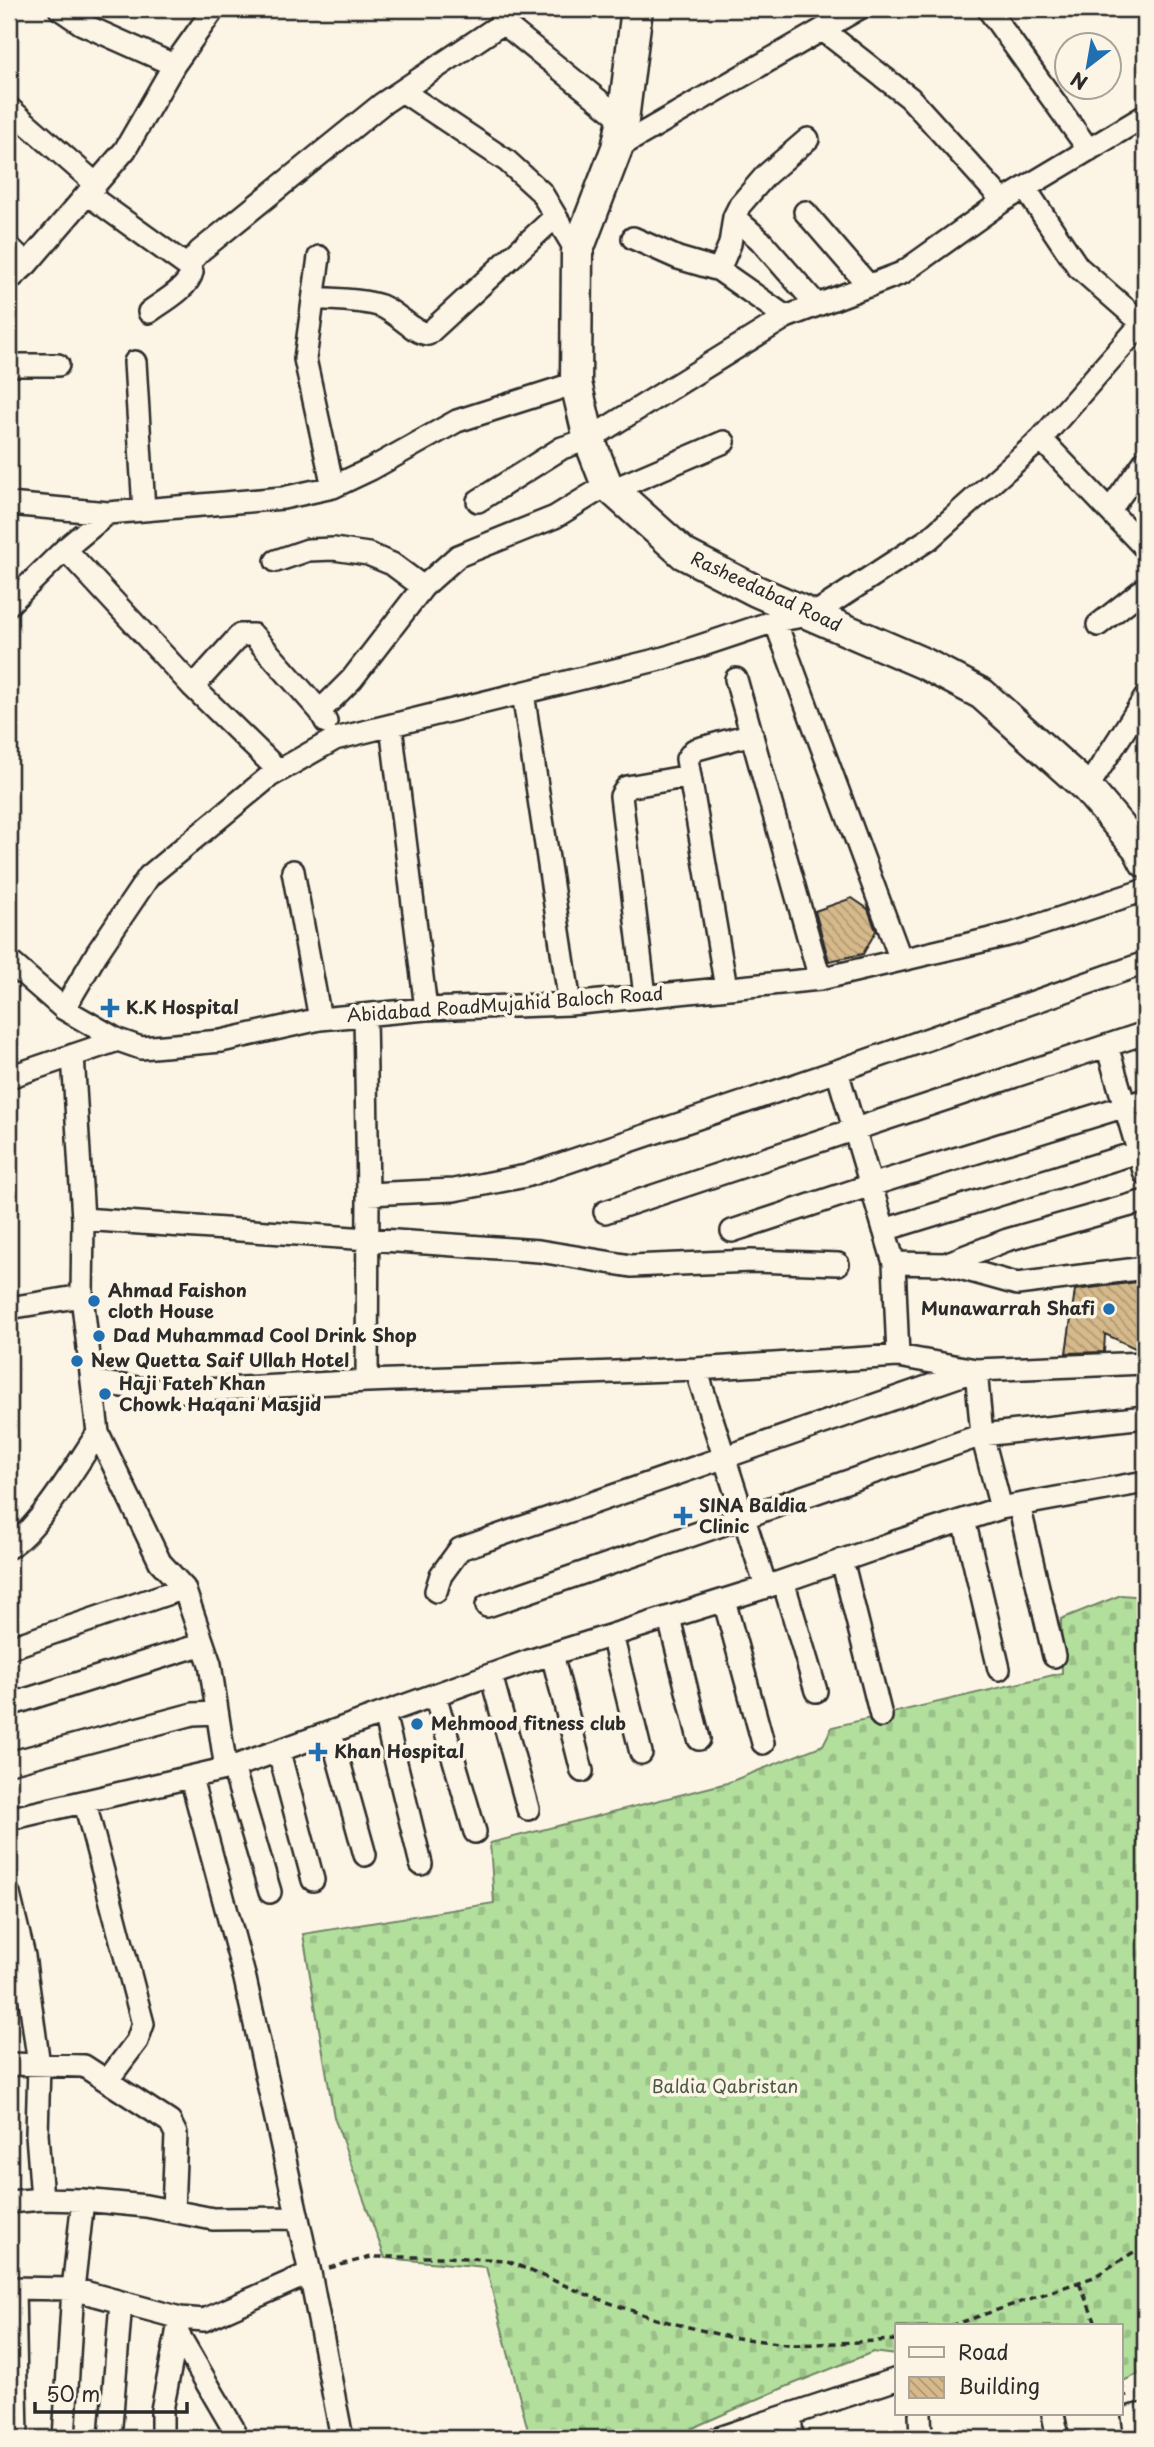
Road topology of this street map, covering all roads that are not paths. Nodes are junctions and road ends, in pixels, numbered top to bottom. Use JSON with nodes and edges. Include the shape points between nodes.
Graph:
{"nodes":[{"id":1,"x":60,"y":9,"type":"edge"},
{"id":2,"x":214,"y":9,"type":"edge"},
{"id":3,"x":637,"y":9,"type":"edge"},
{"id":4,"x":858,"y":9,"type":"edge"},
{"id":5,"x":988,"y":9,"type":"edge"},
{"id":6,"x":501,"y":16,"type":"edge"},
{"id":7,"x":823,"y":30,"type":"junction"},
{"id":8,"x":174,"y":65,"type":"junction"},
{"id":9,"x":402,"y":91,"type":"junction"},
{"id":10,"x":9,"y":108,"type":"edge"},
{"id":11,"x":1145,"y":116,"type":"edge"},
{"id":12,"x":620,"y":134,"type":"junction"},
{"id":13,"x":808,"y":139,"type":"dead end"},
{"id":14,"x":1089,"y":150,"type":"junction"},
{"id":15,"x":1025,"y":188,"type":"junction"},
{"id":16,"x":91,"y":189,"type":"junction"},
{"id":17,"x":1003,"y":201,"type":"junction"},
{"id":18,"x":805,"y":212,"type":"dead end"},
{"id":19,"x":555,"y":217,"type":"junction"},
{"id":20,"x":734,"y":217,"type":"junction"},
{"id":21,"x":633,"y":238,"type":"dead end"},
{"id":22,"x":9,"y":247,"type":"edge"},
{"id":23,"x":577,"y":252,"type":"junction"},
{"id":24,"x":319,"y":257,"type":"dead end"},
{"id":25,"x":27,"y":264,"type":"junction"},
{"id":26,"x":187,"y":266,"type":"junction"},
{"id":27,"x":719,"y":270,"type":"junction"},
{"id":28,"x":9,"y":279,"type":"edge"},
{"id":29,"x":869,"y":286,"type":"junction"},
{"id":30,"x":314,"y":298,"type":"junction"},
{"id":31,"x":817,"y":305,"type":"junction"},
{"id":32,"x":149,"y":312,"type":"dead end"},
{"id":33,"x":786,"y":317,"type":"junction"},
{"id":34,"x":1144,"y":322,"type":"edge"},
{"id":35,"x":135,"y":362,"type":"dead end"},
{"id":36,"x":9,"y":365,"type":"edge"},
{"id":37,"x":58,"y":365,"type":"dead end"},
{"id":38,"x":576,"y":383,"type":"junction"},
{"id":39,"x":589,"y":439,"type":"junction"},
{"id":40,"x":1041,"y":439,"type":"junction"},
{"id":41,"x":724,"y":442,"type":"dead end"},
{"id":42,"x":1145,"y":461,"type":"edge"},
{"id":43,"x":333,"y":487,"type":"junction"},
{"id":44,"x":609,"y":487,"type":"junction"},
{"id":45,"x":478,"y":501,"type":"dead end"},
{"id":46,"x":9,"y":505,"type":"edge"},
{"id":47,"x":144,"y":510,"type":"junction"},
{"id":48,"x":1110,"y":510,"type":"junction"},
{"id":49,"x":108,"y":513,"type":"junction"},
{"id":50,"x":65,"y":548,"type":"junction"},
{"id":51,"x":1145,"y":548,"type":"edge"},
{"id":52,"x":276,"y":561,"type":"dead end"},
{"id":53,"x":422,"y":587,"type":"junction"},
{"id":54,"x":1145,"y":587,"type":"edge"},
{"id":55,"x":9,"y":604,"type":"edge"},
{"id":56,"x":814,"y":614,"type":"junction"},
{"id":57,"x":775,"y":621,"type":"junction"},
{"id":58,"x":1098,"y":625,"type":"dead end"},
{"id":59,"x":736,"y":678,"type":"dead end"},
{"id":60,"x":193,"y":687,"type":"junction"},
{"id":61,"x":523,"y":692,"type":"junction"},
{"id":62,"x":1145,"y":698,"type":"edge"},
{"id":63,"x":320,"y":711,"type":"junction"},
{"id":64,"x":391,"y":726,"type":"junction"},
{"id":65,"x":751,"y":734,"type":"junction"},
{"id":66,"x":335,"y":739,"type":"junction"},
{"id":67,"x":279,"y":771,"type":"junction"},
{"id":68,"x":690,"y":776,"type":"junction"},
{"id":69,"x":1087,"y":788,"type":"junction"},
{"id":70,"x":1145,"y":862,"type":"edge"},
{"id":71,"x":293,"y":871,"type":"dead end"},
{"id":72,"x":1145,"y":890,"type":"edge"},
{"id":73,"x":901,"y":960,"type":"junction"},
{"id":74,"x":9,"y":961,"type":"edge"},
{"id":75,"x":1145,"y":963,"type":"edge"},
{"id":76,"x":820,"y":979,"type":"junction"},
{"id":77,"x":726,"y":988,"type":"junction"},
{"id":78,"x":645,"y":996,"type":"junction"},
{"id":79,"x":570,"y":1004,"type":"junction"},
{"id":80,"x":64,"y":1009,"type":"junction"},
{"id":81,"x":426,"y":1009,"type":"junction"},
{"id":82,"x":365,"y":1015,"type":"junction"},
{"id":83,"x":320,"y":1019,"type":"junction"},
{"id":84,"x":1145,"y":1033,"type":"edge"},
{"id":85,"x":118,"y":1040,"type":"junction"},
{"id":86,"x":1107,"y":1046,"type":"junction"},
{"id":87,"x":73,"y":1055,"type":"junction"},
{"id":88,"x":837,"y":1071,"type":"junction"},
{"id":89,"x":9,"y":1077,"type":"edge"},
{"id":90,"x":1135,"y":1104,"type":"edge"},
{"id":91,"x":854,"y":1129,"type":"junction"},
{"id":92,"x":1142,"y":1151,"type":"edge"},
{"id":93,"x":1145,"y":1174,"type":"edge"},
{"id":94,"x":871,"y":1185,"type":"junction"},
{"id":95,"x":368,"y":1194,"type":"junction"},
{"id":96,"x":1145,"y":1201,"type":"edge"},
{"id":97,"x":606,"y":1212,"type":"dead end"},
{"id":98,"x":83,"y":1219,"type":"junction"},
{"id":99,"x":884,"y":1230,"type":"junction"},
{"id":100,"x":732,"y":1231,"type":"dead end"},
{"id":101,"x":368,"y":1239,"type":"junction"},
{"id":102,"x":838,"y":1264,"type":"dead end"},
{"id":103,"x":894,"y":1264,"type":"junction"},
{"id":104,"x":945,"y":1264,"type":"junction"},
{"id":105,"x":1145,"y":1268,"type":"edge"},
{"id":106,"x":82,"y":1296,"type":"junction"},
{"id":107,"x":9,"y":1308,"type":"edge"},
{"id":108,"x":898,"y":1356,"type":"junction"},
{"id":109,"x":1145,"y":1363,"type":"edge"},
{"id":110,"x":696,"y":1369,"type":"junction"},
{"id":111,"x":976,"y":1370,"type":"junction"},
{"id":112,"x":367,"y":1381,"type":"junction"},
{"id":113,"x":93,"y":1382,"type":"junction"},
{"id":114,"x":1145,"y":1417,"type":"edge"},
{"id":115,"x":98,"y":1433,"type":"junction"},
{"id":116,"x":982,"y":1435,"type":"junction"},
{"id":117,"x":725,"y":1458,"type":"junction"},
{"id":118,"x":1145,"y":1482,"type":"edge"},
{"id":119,"x":1010,"y":1507,"type":"junction"},
{"id":120,"x":744,"y":1517,"type":"junction"},
{"id":121,"x":964,"y":1520,"type":"junction"},
{"id":122,"x":9,"y":1547,"type":"edge"},
{"id":123,"x":842,"y":1560,"type":"junction"},
{"id":124,"x":774,"y":1584,"type":"junction"},
{"id":125,"x":184,"y":1588,"type":"junction"},
{"id":126,"x":436,"y":1591,"type":"dead end"},
{"id":127,"x":724,"y":1600,"type":"junction"},
{"id":128,"x":487,"y":1606,"type":"dead end"},
{"id":129,"x":668,"y":1618,"type":"junction"},
{"id":130,"x":612,"y":1635,"type":"junction"},
{"id":131,"x":203,"y":1644,"type":"junction"},
{"id":132,"x":9,"y":1648,"type":"edge"},
{"id":133,"x":552,"y":1654,"type":"junction"},
{"id":134,"x":1054,"y":1656,"type":"dead end"},
{"id":135,"x":999,"y":1669,"type":"dead end"},
{"id":136,"x":491,"y":1675,"type":"junction"},
{"id":137,"x":816,"y":1691,"type":"dead end"},
{"id":138,"x":435,"y":1695,"type":"junction"},
{"id":139,"x":9,"y":1705,"type":"edge"},
{"id":140,"x":217,"y":1713,"type":"junction"},
{"id":141,"x":384,"y":1714,"type":"junction"},
{"id":142,"x":881,"y":1716,"type":"dead end"},
{"id":143,"x":331,"y":1733,"type":"junction"},
{"id":144,"x":699,"y":1739,"type":"dead end"},
{"id":145,"x":763,"y":1742,"type":"dead end"},
{"id":146,"x":279,"y":1752,"type":"junction"},
{"id":147,"x":641,"y":1753,"type":"dead end"},
{"id":148,"x":9,"y":1763,"type":"edge"},
{"id":149,"x":229,"y":1768,"type":"junction"},
{"id":150,"x":582,"y":1771,"type":"dead end"},
{"id":151,"x":191,"y":1778,"type":"junction"},
{"id":152,"x":85,"y":1803,"type":"junction"},
{"id":153,"x":528,"y":1809,"type":"dead end"},
{"id":154,"x":9,"y":1819,"type":"edge"},
{"id":155,"x":475,"y":1832,"type":"dead end"},
{"id":156,"x":365,"y":1855,"type":"dead end"},
{"id":157,"x":421,"y":1864,"type":"dead end"},
{"id":158,"x":313,"y":1880,"type":"dead end"},
{"id":159,"x":270,"y":1892,"type":"dead end"},
{"id":160,"x":9,"y":1894,"type":"edge"},
{"id":161,"x":9,"y":2064,"type":"edge"},
{"id":162,"x":39,"y":2065,"type":"junction"},
{"id":163,"x":107,"y":2081,"type":"junction"},
{"id":164,"x":42,"y":2199,"type":"junction"},
{"id":165,"x":83,"y":2200,"type":"junction"},
{"id":166,"x":9,"y":2202,"type":"edge"},
{"id":167,"x":173,"y":2211,"type":"junction"},
{"id":168,"x":298,"y":2218,"type":"junction"},
{"id":169,"x":310,"y":2273,"type":"junction"},
{"id":170,"x":11,"y":2288,"type":"edge"},
{"id":171,"x":74,"y":2289,"type":"junction"},
{"id":172,"x":121,"y":2302,"type":"junction"},
{"id":173,"x":179,"y":2325,"type":"junction"},
{"id":174,"x":895,"y":2380,"type":"edge"},
{"id":175,"x":790,"y":2414,"type":"junction"},
{"id":176,"x":1145,"y":2414,"type":"edge"},
{"id":177,"x":920,"y":2416,"type":"edge"},
{"id":178,"x":1053,"y":2416,"type":"edge"},
{"id":179,"x":233,"y":2428,"type":"dead end"},
{"id":180,"x":17,"y":2438,"type":"edge"},
{"id":181,"x":64,"y":2438,"type":"edge"},
{"id":182,"x":110,"y":2438,"type":"edge"},
{"id":183,"x":162,"y":2438,"type":"edge"},
{"id":184,"x":341,"y":2438,"type":"edge"},
{"id":185,"x":719,"y":2438,"type":"edge"},
{"id":186,"x":792,"y":2438,"type":"edge"},
{"id":187,"x":921,"y":2438,"type":"edge"},
{"id":188,"x":1058,"y":2438,"type":"edge"},
{"id":189,"x":1136,"y":2438,"type":"edge"}],
"edges":[{"from":1,"to":8,"type":"street","via":[[82,24]]},
{"from":2,"to":8,"type":"street"},
{"from":3,"to":12,"type":"main road","name":"Rasheedabad Road"},
{"from":4,"to":7,"type":"street"},
{"from":5,"to":14,"type":"street"},
{"from":6,"to":9,"type":"street"},
{"from":6,"to":12,"type":"street"},
{"from":7,"to":12,"type":"street"},
{"from":7,"to":17,"type":"street","via":[[910,98]]},
{"from":8,"to":16,"type":"street","via":[[125,150]]},
{"from":9,"to":19,"type":"street","via":[[508,161],[541,192]]},
{"from":9,"to":26,"type":"street"},
{"from":10,"to":16,"type":"street"},
{"from":11,"to":14,"type":"street"},
{"from":12,"to":23,"type":"main road","name":"Rasheedabad Road"},
{"from":13,"to":20,"type":"street","via":[[766,175]]},
{"from":14,"to":15,"type":"street"},
{"from":15,"to":17,"type":"street"},
{"from":15,"to":34,"type":"street","via":[[1078,267]]},
{"from":16,"to":25,"type":"street"},
{"from":16,"to":26,"type":"street"},
{"from":17,"to":29,"type":"street","via":[[902,273]]},
{"from":18,"to":29,"type":"street"},
{"from":19,"to":23,"type":"street"},
{"from":19,"to":30,"type":"street","via":[[428,334],[377,304]]},
{"from":20,"to":27,"type":"street","via":[[730,244]]},
{"from":20,"to":31,"type":"street","via":[[761,240]]},
{"from":21,"to":27,"type":"street"},
{"from":22,"to":25,"type":"street"},
{"from":23,"to":38,"type":"main road","name":"Rasheedabad Road"},
{"from":24,"to":30,"type":"street"},
{"from":25,"to":28,"type":"street"},
{"from":26,"to":32,"type":"street","via":[[191,278]]},
{"from":27,"to":33,"type":"street"},
{"from":29,"to":31,"type":"street"},
{"from":30,"to":43,"type":"street","via":[[305,359]]},
{"from":31,"to":33,"type":"street"},
{"from":33,"to":39,"type":"street"},
{"from":34,"to":40,"type":"street"},
{"from":35,"to":47,"type":"street"},
{"from":36,"to":37,"type":"street"},
{"from":38,"to":39,"type":"main road","name":"Rasheedabad Road"},
{"from":38,"to":43,"type":"street","via":[[457,421]]},
{"from":39,"to":44,"type":"main road","name":"Rasheedabad Road"},
{"from":39,"to":45,"type":"street","via":[[562,448]]},
{"from":40,"to":48,"type":"street"},
{"from":40,"to":56,"type":"street","via":[[929,539]]},
{"from":41,"to":44,"type":"street"},
{"from":42,"to":48,"type":"street"},
{"from":43,"to":47,"type":"street","via":[[283,498]]},
{"from":44,"to":53,"type":"street","via":[[555,517],[458,556]]},
{"from":44,"to":56,"type":"main road","name":"Rasheedabad Road","via":[[684,554]]},
{"from":46,"to":49,"type":"street"},
{"from":47,"to":49,"type":"street"},
{"from":48,"to":51,"type":"street"},
{"from":49,"to":50,"type":"street"},
{"from":50,"to":55,"type":"street"},
{"from":50,"to":60,"type":"street"},
{"from":52,"to":53,"type":"street","via":[[308,550],[368,554],[393,564]]},
{"from":53,"to":63,"type":"street","via":[[352,678]]},
{"from":54,"to":58,"type":"street"},
{"from":56,"to":57,"type":"street"},
{"from":56,"to":69,"type":"main road","name":"Rasheedabad Road","via":[[982,694]]},
{"from":57,"to":61,"type":"street","via":[[664,657]]},
{"from":57,"to":73,"type":"street"},
{"from":59,"to":65,"type":"street"},
{"from":60,"to":63,"type":"street","via":[[240,635],[248,634]]},
{"from":60,"to":67,"type":"street"},
{"from":61,"to":64,"type":"street"},
{"from":61,"to":79,"type":"street"},
{"from":62,"to":69,"type":"street"},
{"from":63,"to":66,"type":"street"},
{"from":64,"to":66,"type":"street"},
{"from":64,"to":81,"type":"street"},
{"from":65,"to":68,"type":"street","via":[[694,750],[687,759]]},
{"from":65,"to":76,"type":"street"},
{"from":66,"to":67,"type":"street"},
{"from":67,"to":80,"type":"street","via":[[149,876]]},
{"from":68,"to":77,"type":"street"},
{"from":68,"to":78,"type":"street","via":[[627,787],[621,796]]},
{"from":69,"to":70,"type":"main road","name":"Rasheedabad Road"},
{"from":71,"to":83,"type":"street"},
{"from":72,"to":73,"type":"street","name":"Abidabad RoadMujahid Baloch Road","via":[[1012,934]]},
{"from":73,"to":76,"type":"street","name":"Abidabad RoadMujahid Baloch Road"},
{"from":74,"to":80,"type":"street","name":"Abidabad RoadMujahid Baloch Road"},
{"from":75,"to":88,"type":"street"},
{"from":76,"to":77,"type":"street","name":"Abidabad RoadMujahid Baloch Road"},
{"from":77,"to":78,"type":"street","name":"Abidabad RoadMujahid Baloch Road"},
{"from":78,"to":79,"type":"street","name":"Abidabad RoadMujahid Baloch Road"},
{"from":79,"to":81,"type":"street","name":"Abidabad RoadMujahid Baloch Road"},
{"from":80,"to":85,"type":"street","name":"Abidabad RoadMujahid Baloch Road"},
{"from":81,"to":82,"type":"street","name":"Abidabad RoadMujahid Baloch Road"},
{"from":82,"to":83,"type":"street","name":"Abidabad RoadMujahid Baloch Road"},
{"from":82,"to":95,"type":"street"},
{"from":83,"to":85,"type":"street","name":"Abidabad RoadMujahid Baloch Road","via":[[220,1041],[141,1048]]},
{"from":84,"to":86,"type":"street"},
{"from":85,"to":87,"type":"street"},
{"from":86,"to":90,"type":"street"},
{"from":86,"to":91,"type":"street"},
{"from":87,"to":89,"type":"street"},
{"from":87,"to":98,"type":"street"},
{"from":88,"to":91,"type":"street"},
{"from":88,"to":95,"type":"street","via":[[526,1176],[454,1190]]},
{"from":90,"to":92,"type":"street"},
{"from":90,"to":94,"type":"street"},
{"from":91,"to":94,"type":"street"},
{"from":91,"to":97,"type":"street"},
{"from":92,"to":93,"type":"street"},
{"from":92,"to":99,"type":"street"},
{"from":94,"to":99,"type":"street"},
{"from":94,"to":100,"type":"street"},
{"from":95,"to":101,"type":"street"},
{"from":96,"to":104,"type":"street","via":[[1007,1240]]},
{"from":98,"to":101,"type":"street"},
{"from":98,"to":106,"type":"street"},
{"from":99,"to":103,"type":"street"},
{"from":101,"to":102,"type":"street","via":[[539,1251],[631,1266],[751,1261]]},
{"from":101,"to":112,"type":"street"},
{"from":103,"to":104,"type":"street"},
{"from":103,"to":108,"type":"street"},
{"from":104,"to":105,"type":"street","via":[[1017,1284]]},
{"from":106,"to":107,"type":"street"},
{"from":106,"to":113,"type":"street"},
{"from":108,"to":110,"type":"street"},
{"from":108,"to":111,"type":"street"},
{"from":109,"to":111,"type":"street"},
{"from":110,"to":112,"type":"street"},
{"from":110,"to":117,"type":"street"},
{"from":111,"to":116,"type":"street"},
{"from":111,"to":117,"type":"street"},
{"from":112,"to":113,"type":"street","via":[[167,1392]]},
{"from":113,"to":115,"type":"street"},
{"from":114,"to":116,"type":"street"},
{"from":115,"to":122,"type":"street","via":[[36,1522]]},
{"from":115,"to":125,"type":"street","via":[[160,1562]]},
{"from":116,"to":119,"type":"street"},
{"from":116,"to":120,"type":"street"},
{"from":117,"to":120,"type":"street"},
{"from":117,"to":126,"type":"street","via":[[460,1549],[441,1575]]},
{"from":118,"to":119,"type":"street"},
{"from":119,"to":121,"type":"street"},
{"from":119,"to":134,"type":"street"},
{"from":120,"to":124,"type":"street"},
{"from":120,"to":128,"type":"street"},
{"from":121,"to":123,"type":"street"},
{"from":121,"to":135,"type":"street"},
{"from":123,"to":124,"type":"street"},
{"from":123,"to":142,"type":"street"},
{"from":124,"to":127,"type":"street"},
{"from":124,"to":137,"type":"street"},
{"from":125,"to":131,"type":"street"},
{"from":125,"to":132,"type":"street"},
{"from":127,"to":129,"type":"street"},
{"from":127,"to":145,"type":"street"},
{"from":129,"to":130,"type":"street"},
{"from":129,"to":144,"type":"street"},
{"from":130,"to":133,"type":"street"},
{"from":130,"to":147,"type":"street"},
{"from":131,"to":139,"type":"street"},
{"from":131,"to":140,"type":"street"},
{"from":133,"to":136,"type":"street"},
{"from":133,"to":150,"type":"street"},
{"from":136,"to":138,"type":"street"},
{"from":136,"to":153,"type":"street"},
{"from":138,"to":141,"type":"street"},
{"from":138,"to":155,"type":"street"},
{"from":140,"to":148,"type":"street","via":[[193,1714]]},
{"from":140,"to":149,"type":"street"},
{"from":141,"to":143,"type":"street"},
{"from":141,"to":157,"type":"street"},
{"from":143,"to":146,"type":"street"},
{"from":143,"to":156,"type":"street"},
{"from":146,"to":149,"type":"street"},
{"from":146,"to":158,"type":"street"},
{"from":149,"to":151,"type":"street"},
{"from":149,"to":159,"type":"street"},
{"from":151,"to":152,"type":"street"},
{"from":151,"to":168,"type":"street","via":[[245,1979]]},
{"from":152,"to":154,"type":"street"},
{"from":152,"to":163,"type":"street","via":[[143,2024],[137,2042]]},
{"from":160,"to":162,"type":"street","via":[[24,1955]]},
{"from":161,"to":162,"type":"street"},
{"from":162,"to":163,"type":"street","via":[[84,2066]]},
{"from":162,"to":164,"type":"street","via":[[37,2134]]},
{"from":163,"to":167,"type":"street","via":[[175,2128]]},
{"from":164,"to":165,"type":"street"},
{"from":164,"to":166,"type":"street"},
{"from":165,"to":167,"type":"street"},
{"from":165,"to":171,"type":"street"},
{"from":167,"to":168,"type":"street","via":[[214,2219]]},
{"from":168,"to":169,"type":"street"},
{"from":169,"to":173,"type":"street","via":[[204,2320]]},
{"from":169,"to":184,"type":"street"},
{"from":170,"to":171,"type":"street"},
{"from":170,"to":180,"type":"street"},
{"from":171,"to":172,"type":"street"},
{"from":171,"to":181,"type":"street"},
{"from":172,"to":173,"type":"street"},
{"from":172,"to":182,"type":"street"},
{"from":173,"to":179,"type":"street"},
{"from":173,"to":183,"type":"street","via":[[162,2410]]},
{"from":174,"to":175,"type":"street"},
{"from":175,"to":185,"type":"street"},
{"from":175,"to":186,"type":"street"},
{"from":176,"to":189,"type":"street","via":[[1133,2416]]},
{"from":177,"to":187,"type":"street"},
{"from":178,"to":188,"type":"street"}]}
